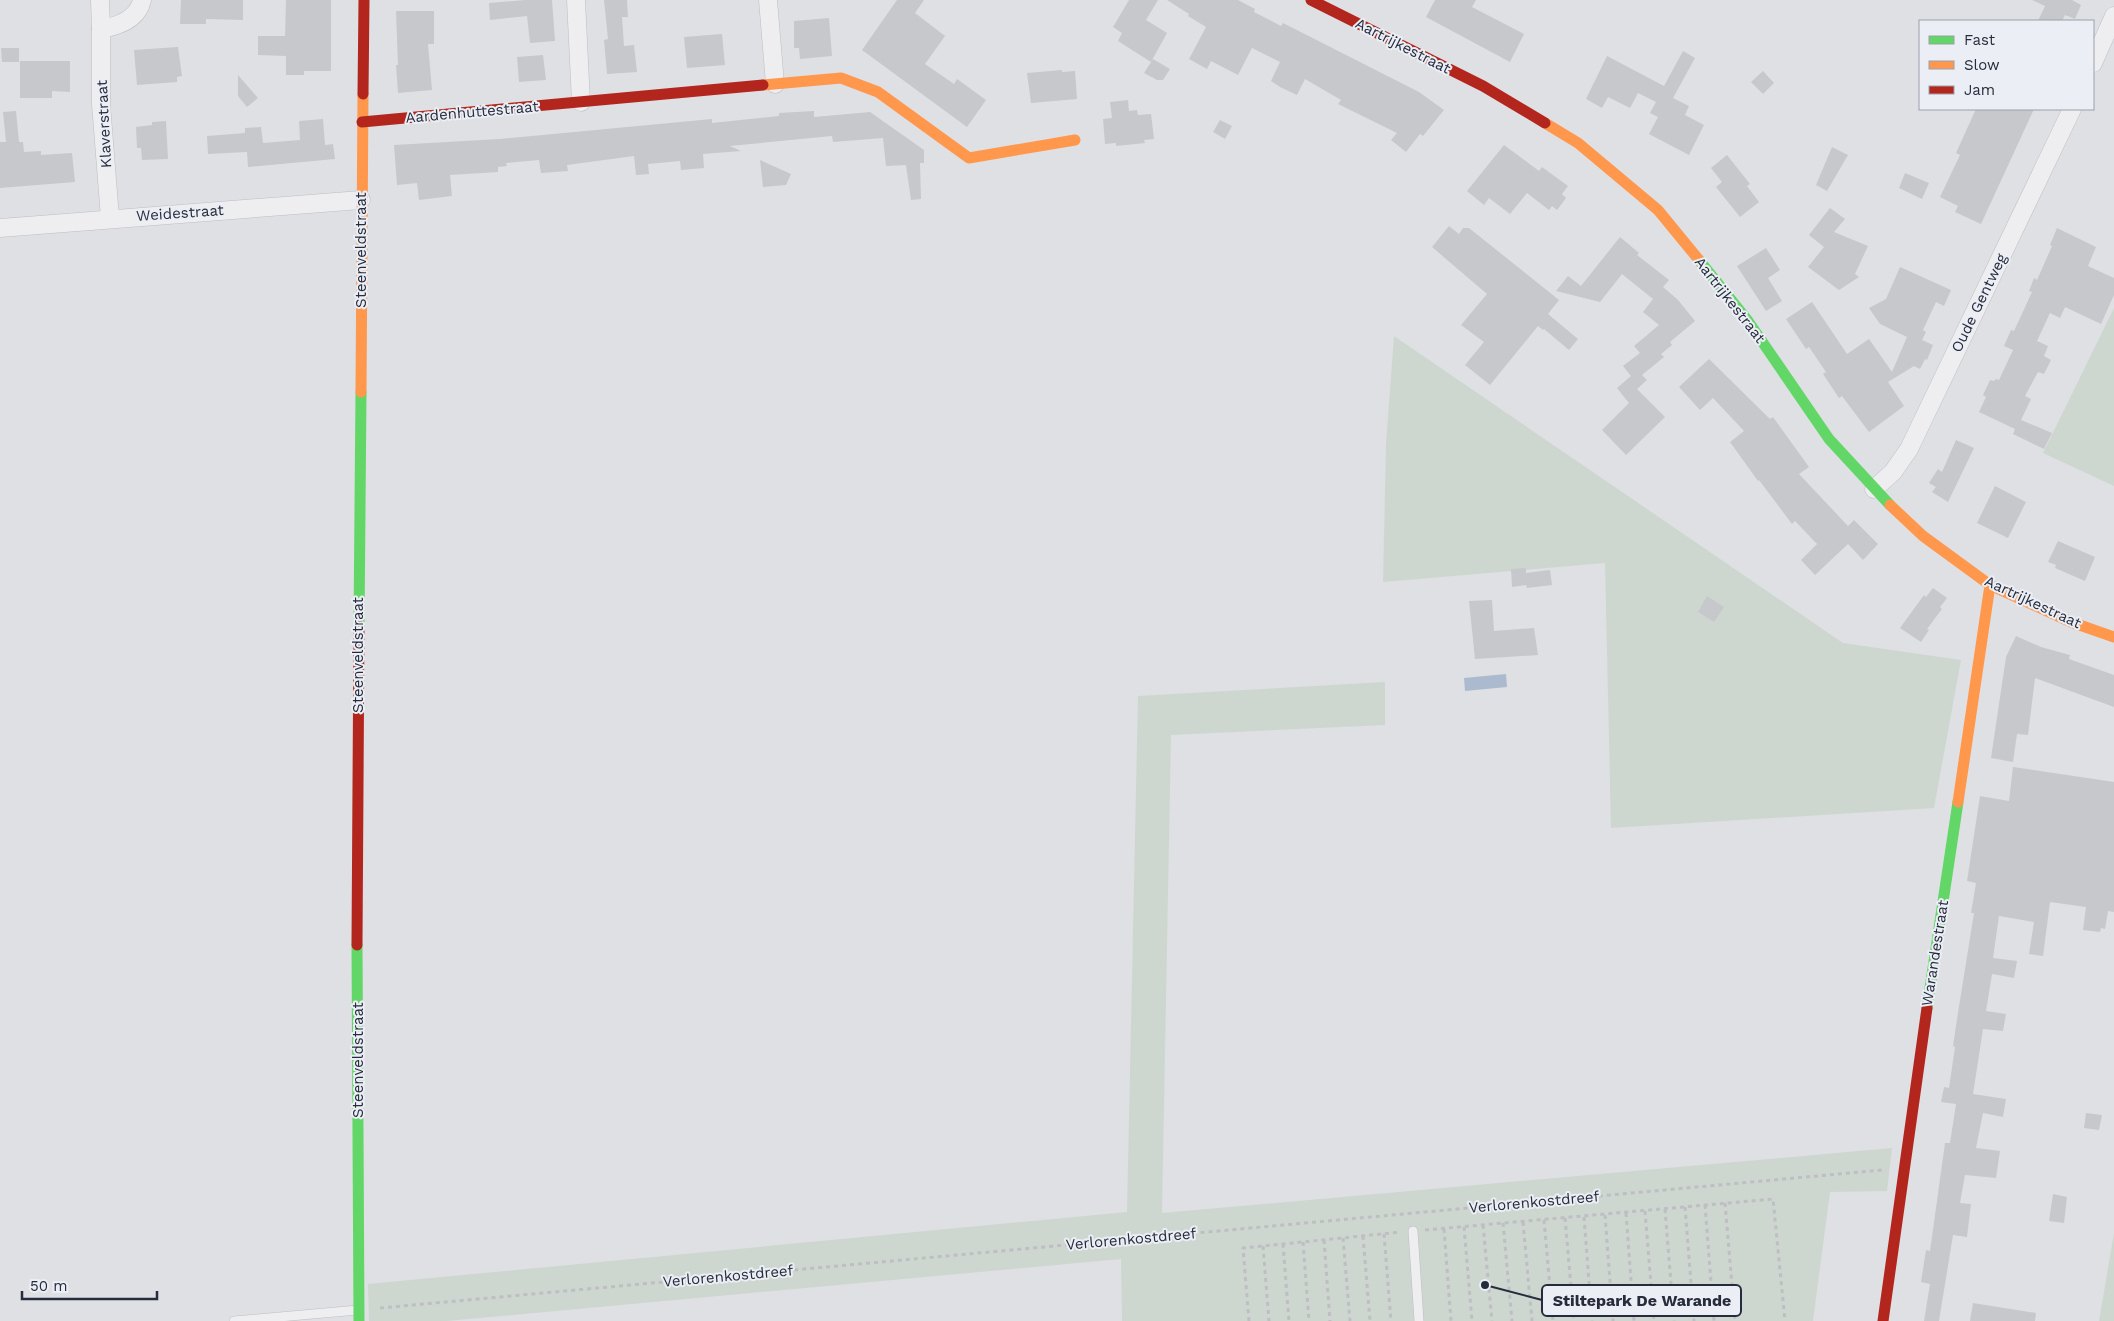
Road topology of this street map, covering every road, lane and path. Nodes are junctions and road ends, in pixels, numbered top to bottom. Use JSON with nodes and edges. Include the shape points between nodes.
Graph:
{"nodes":[{"id":1,"x":100,"y":0,"type":"edge"},
{"id":2,"x":142,"y":0,"type":"edge"},
{"id":3,"x":364,"y":0,"type":"edge"},
{"id":4,"x":576,"y":0,"type":"edge"},
{"id":5,"x":768,"y":0,"type":"edge"},
{"id":6,"x":1310,"y":0,"type":"edge"},
{"id":7,"x":2114,"y":16,"type":"edge"},
{"id":8,"x":101,"y":29,"type":"junction"},
{"id":9,"x":2094,"y":61,"type":"edge"},
{"id":10,"x":775,"y":84,"type":"junction"},
{"id":11,"x":581,"y":102,"type":"junction"},
{"id":12,"x":2072,"y":110,"type":"edge"},
{"id":13,"x":362,"y":122,"type":"junction"},
{"id":14,"x":1075,"y":140,"type":"dead end"},
{"id":15,"x":361,"y":200,"type":"junction"},
{"id":16,"x":110,"y":218,"type":"junction"},
{"id":17,"x":0,"y":228,"type":"edge"},
{"id":18,"x":1874,"y":489,"type":"junction"},
{"id":19,"x":1990,"y":585,"type":"junction"},
{"id":20,"x":2114,"y":637,"type":"edge"},
{"id":21,"x":1903,"y":1168,"type":"junction"},
{"id":22,"x":1725,"y":1203,"type":"junction"},
{"id":23,"x":1705,"y":1205,"type":"junction"},
{"id":24,"x":1685,"y":1207,"type":"junction"},
{"id":25,"x":1665,"y":1209,"type":"junction"},
{"id":26,"x":1645,"y":1211,"type":"junction"},
{"id":27,"x":1626,"y":1213,"type":"junction"},
{"id":28,"x":1605,"y":1215,"type":"junction"},
{"id":29,"x":1584,"y":1217,"type":"junction"},
{"id":30,"x":1565,"y":1218,"type":"junction"},
{"id":31,"x":1544,"y":1220,"type":"junction"},
{"id":32,"x":1523,"y":1222,"type":"junction"},
{"id":33,"x":1503,"y":1224,"type":"junction"},
{"id":34,"x":1483,"y":1225,"type":"junction"},
{"id":35,"x":1464,"y":1227,"type":"junction"},
{"id":36,"x":1444,"y":1229,"type":"junction"},
{"id":37,"x":1413,"y":1231,"type":"junction"},
{"id":38,"x":1384,"y":1234,"type":"junction"},
{"id":39,"x":1363,"y":1236,"type":"junction"},
{"id":40,"x":1343,"y":1238,"type":"junction"},
{"id":41,"x":1324,"y":1240,"type":"junction"},
{"id":42,"x":1303,"y":1242,"type":"junction"},
{"id":43,"x":1283,"y":1244,"type":"junction"},
{"id":44,"x":1263,"y":1246,"type":"junction"},
{"id":45,"x":359,"y":1316,"type":"edge"},
{"id":46,"x":234,"y":1321,"type":"edge"},
{"id":47,"x":1249,"y":1321,"type":"edge"},
{"id":48,"x":1269,"y":1321,"type":"edge"},
{"id":49,"x":1289,"y":1321,"type":"edge"},
{"id":50,"x":1309,"y":1321,"type":"edge"},
{"id":51,"x":1330,"y":1321,"type":"edge"},
{"id":52,"x":1350,"y":1321,"type":"edge"},
{"id":53,"x":1370,"y":1321,"type":"edge"},
{"id":54,"x":1391,"y":1321,"type":"edge"},
{"id":55,"x":1419,"y":1321,"type":"edge"},
{"id":56,"x":1451,"y":1321,"type":"edge"},
{"id":57,"x":1472,"y":1321,"type":"edge"},
{"id":58,"x":1492,"y":1321,"type":"edge"},
{"id":59,"x":1512,"y":1321,"type":"edge"},
{"id":60,"x":1532,"y":1321,"type":"edge"},
{"id":61,"x":1553,"y":1321,"type":"edge"},
{"id":62,"x":1574,"y":1321,"type":"edge"},
{"id":63,"x":1592,"y":1321,"type":"edge"},
{"id":64,"x":1613,"y":1321,"type":"edge"},
{"id":65,"x":1634,"y":1321,"type":"edge"},
{"id":66,"x":1654,"y":1321,"type":"edge"},
{"id":67,"x":1674,"y":1321,"type":"edge"},
{"id":68,"x":1694,"y":1321,"type":"edge"},
{"id":69,"x":1714,"y":1321,"type":"edge"},
{"id":70,"x":1735,"y":1321,"type":"edge"},
{"id":71,"x":1785,"y":1321,"type":"edge"},
{"id":72,"x":1883,"y":1321,"type":"edge"}],
"edges":[{"from":1,"to":8,"type":"street","name":"Klaverstraat"},
{"from":2,"to":8,"type":"street","via":[[131,18],[114,27]]},
{"from":3,"to":13,"type":"street","name":"Steenveldstraat"},
{"from":4,"to":11,"type":"street"},
{"from":5,"to":10,"type":"street"},
{"from":6,"to":18,"type":"street","name":"Aartrijkestraat","via":[[1483,86],[1578,143],[1658,210],[1748,321],[1829,438]]},
{"from":7,"to":9,"type":"street"},
{"from":8,"to":16,"type":"street","name":"Klaverstraat","via":[[101,104]]},
{"from":10,"to":11,"type":"street","name":"Aardenhuttestraat"},
{"from":10,"to":14,"type":"street","name":"Aardenhuttestraat","via":[[841,78],[860,85],[878,92],[969,158]]},
{"from":11,"to":13,"type":"street","name":"Aardenhuttestraat"},
{"from":12,"to":18,"type":"street","name":"Oude Gentweg","via":[[1909,449],[1894,472]]},
{"from":13,"to":15,"type":"street","name":"Steenveldstraat"},
{"from":15,"to":16,"type":"street","name":"Weidestraat"},
{"from":15,"to":45,"type":"street","name":"Steenveldstraat","via":[[357,910]]},
{"from":16,"to":17,"type":"street","name":"Weidestraat"},
{"from":18,"to":19,"type":"street","name":"Aartrijkestraat","via":[[1923,536]]},
{"from":19,"to":20,"type":"street","name":"Aartrijkestraat","via":[[2071,622]]},
{"from":19,"to":21,"type":"street","name":"Warandestraat"},
{"from":21,"to":45,"type":"path","name":"Verlorenkostdreef"},
{"from":21,"to":72,"type":"street","name":"Warandestraat"},
{"from":22,"to":23,"type":"path"},
{"from":22,"to":70,"type":"path"},
{"from":22,"to":71,"type":"path","via":[[1773,1199]]},
{"from":23,"to":24,"type":"path"},
{"from":23,"to":69,"type":"path"},
{"from":24,"to":25,"type":"path"},
{"from":24,"to":68,"type":"path"},
{"from":25,"to":26,"type":"path"},
{"from":25,"to":67,"type":"path"},
{"from":26,"to":27,"type":"path"},
{"from":26,"to":66,"type":"path"},
{"from":27,"to":28,"type":"path"},
{"from":27,"to":65,"type":"path"},
{"from":28,"to":29,"type":"path"},
{"from":28,"to":64,"type":"path"},
{"from":29,"to":30,"type":"path"},
{"from":29,"to":63,"type":"path"},
{"from":30,"to":31,"type":"path"},
{"from":30,"to":62,"type":"path"},
{"from":31,"to":32,"type":"path"},
{"from":31,"to":61,"type":"path"},
{"from":32,"to":33,"type":"path"},
{"from":32,"to":60,"type":"path"},
{"from":33,"to":34,"type":"path"},
{"from":33,"to":59,"type":"path"},
{"from":34,"to":35,"type":"path"},
{"from":34,"to":58,"type":"path"},
{"from":35,"to":36,"type":"path"},
{"from":35,"to":57,"type":"path"},
{"from":36,"to":37,"type":"path"},
{"from":36,"to":56,"type":"path"},
{"from":37,"to":38,"type":"path"},
{"from":37,"to":55,"type":"lane"},
{"from":38,"to":39,"type":"path"},
{"from":38,"to":54,"type":"path"},
{"from":39,"to":40,"type":"path"},
{"from":39,"to":53,"type":"path"},
{"from":40,"to":41,"type":"path"},
{"from":40,"to":52,"type":"path"},
{"from":41,"to":42,"type":"path"},
{"from":41,"to":51,"type":"path"},
{"from":42,"to":43,"type":"path"},
{"from":42,"to":50,"type":"path"},
{"from":43,"to":44,"type":"path"},
{"from":43,"to":49,"type":"path"},
{"from":44,"to":47,"type":"path","via":[[1243,1248]]},
{"from":44,"to":48,"type":"path"},
{"from":45,"to":46,"type":"lane"}]}
